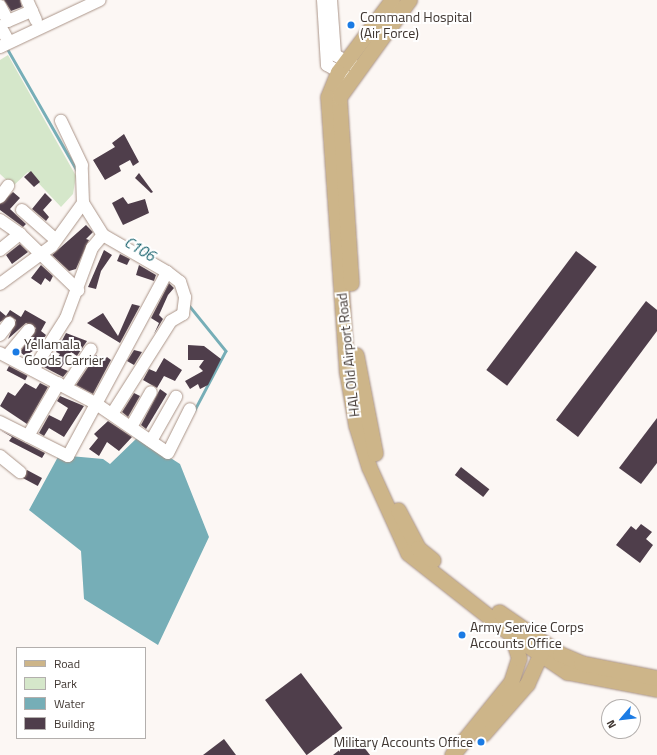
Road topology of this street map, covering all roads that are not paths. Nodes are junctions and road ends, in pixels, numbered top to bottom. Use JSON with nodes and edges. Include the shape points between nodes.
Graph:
{"nodes":[{"id":1,"x":27,"y":0,"type":"edge"},
{"id":2,"x":100,"y":0,"type":"edge"},
{"id":3,"x":323,"y":0,"type":"edge"},
{"id":4,"x":332,"y":0,"type":"edge"},
{"id":5,"x":392,"y":0,"type":"edge"},
{"id":6,"x":409,"y":0,"type":"edge"},
{"id":7,"x":0,"y":6,"type":"edge"},
{"id":8,"x":0,"y":26,"type":"edge"},
{"id":9,"x":5,"y":44,"type":"edge"},
{"id":10,"x":348,"y":70,"type":"junction"},
{"id":11,"x":61,"y":121,"type":"dead end"},
{"id":12,"x":8,"y":186,"type":"dead end"},
{"id":13,"x":0,"y":197,"type":"edge"},
{"id":14,"x":83,"y":203,"type":"junction"},
{"id":15,"x":22,"y":210,"type":"dead end"},
{"id":16,"x":0,"y":220,"type":"edge"},
{"id":17,"x":20,"y":234,"type":"junction"},
{"id":18,"x":101,"y":237,"type":"junction"},
{"id":19,"x":56,"y":240,"type":"junction"},
{"id":20,"x":0,"y":250,"type":"edge"},
{"id":21,"x":39,"y":253,"type":"junction"},
{"id":22,"x":167,"y":272,"type":"junction"},
{"id":23,"x":0,"y":284,"type":"edge"},
{"id":24,"x":78,"y":290,"type":"junction"},
{"id":25,"x":9,"y":323,"type":"dead end"},
{"id":26,"x":30,"y":330,"type":"dead end"},
{"id":27,"x":0,"y":335,"type":"edge"},
{"id":28,"x":91,"y":348,"type":"dead end"},
{"id":29,"x":4,"y":354,"type":"edge"},
{"id":30,"x":32,"y":370,"type":"junction"},
{"id":31,"x":63,"y":385,"type":"junction"},
{"id":32,"x":151,"y":392,"type":"dead end"},
{"id":33,"x":176,"y":397,"type":"dead end"},
{"id":34,"x":95,"y":402,"type":"junction"},
{"id":35,"x":190,"y":409,"type":"dead end"},
{"id":36,"x":112,"y":414,"type":"junction"},
{"id":37,"x":0,"y":422,"type":"edge"},
{"id":38,"x":131,"y":427,"type":"junction"},
{"id":39,"x":28,"y":436,"type":"junction"},
{"id":40,"x":151,"y":441,"type":"junction"},
{"id":41,"x":0,"y":456,"type":"edge"},
{"id":42,"x":20,"y":472,"type":"dead end"},
{"id":43,"x":511,"y":634,"type":"junction"},
{"id":44,"x":542,"y":650,"type":"junction"},
{"id":45,"x":567,"y":672,"type":"junction"},
{"id":46,"x":657,"y":678,"type":"edge"},
{"id":47,"x":527,"y":684,"type":"junction"},
{"id":48,"x":657,"y":689,"type":"edge"},
{"id":49,"x":452,"y":755,"type":"edge"},
{"id":50,"x":464,"y":755,"type":"edge"}],
"edges":[{"from":1,"to":7,"type":"street","via":[[34,15],[8,21]]},
{"from":2,"to":9,"type":"street"},
{"from":3,"to":10,"type":"street","via":[[327,65]]},
{"from":4,"to":10,"type":"street","via":[[333,49]]},
{"from":5,"to":10,"type":"main road","name":"HAL Old Airport Road"},
{"from":6,"to":10,"type":"main road","name":"HAL Old Airport Road"},
{"from":8,"to":9,"type":"street"},
{"from":10,"to":43,"type":"main road","name":"HAL Old Airport Road","via":[[328,97],[328,128],[347,373],[356,425],[372,474],[408,553]]},
{"from":10,"to":44,"type":"main road","name":"HAL Old Airport Road","via":[[339,97],[338,109],[357,371],[377,462],[418,548]]},
{"from":11,"to":14,"type":"street","via":[[82,165]]},
{"from":12,"to":13,"type":"street"},
{"from":14,"to":18,"type":"street"},
{"from":14,"to":19,"type":"street"},
{"from":15,"to":19,"type":"street"},
{"from":16,"to":17,"type":"street"},
{"from":17,"to":20,"type":"street"},
{"from":17,"to":21,"type":"street"},
{"from":18,"to":22,"type":"street"},
{"from":18,"to":24,"type":"street","via":[[92,248]]},
{"from":19,"to":21,"type":"street"},
{"from":21,"to":23,"type":"street"},
{"from":21,"to":24,"type":"street"},
{"from":22,"to":34,"type":"street"},
{"from":22,"to":36,"type":"street","via":[[180,282],[185,297],[183,314],[171,321]]},
{"from":24,"to":30,"type":"street","via":[[58,334]]},
{"from":25,"to":27,"type":"street"},
{"from":26,"to":29,"type":"street"},
{"from":28,"to":31,"type":"street"},
{"from":29,"to":30,"type":"street"},
{"from":30,"to":31,"type":"street"},
{"from":31,"to":34,"type":"street"},
{"from":31,"to":39,"type":"street"},
{"from":32,"to":38,"type":"street"},
{"from":33,"to":40,"type":"street"},
{"from":34,"to":36,"type":"street"},
{"from":34,"to":39,"type":"street","via":[[68,456]]},
{"from":35,"to":40,"type":"street","via":[[168,453]]},
{"from":36,"to":38,"type":"street"},
{"from":37,"to":39,"type":"street"},
{"from":38,"to":40,"type":"street"},
{"from":41,"to":42,"type":"street"},
{"from":43,"to":44,"type":"main road","name":"HAL Old Airport Road"},
{"from":43,"to":49,"type":"main road","via":[[519,658],[511,682]]},
{"from":44,"to":45,"type":"main road"},
{"from":44,"to":46,"type":"main road","via":[[581,663]]},
{"from":44,"to":47,"type":"main road"},
{"from":45,"to":47,"type":"main road","via":[[551,671]]},
{"from":45,"to":48,"type":"main road"},
{"from":47,"to":50,"type":"main road"}]}
